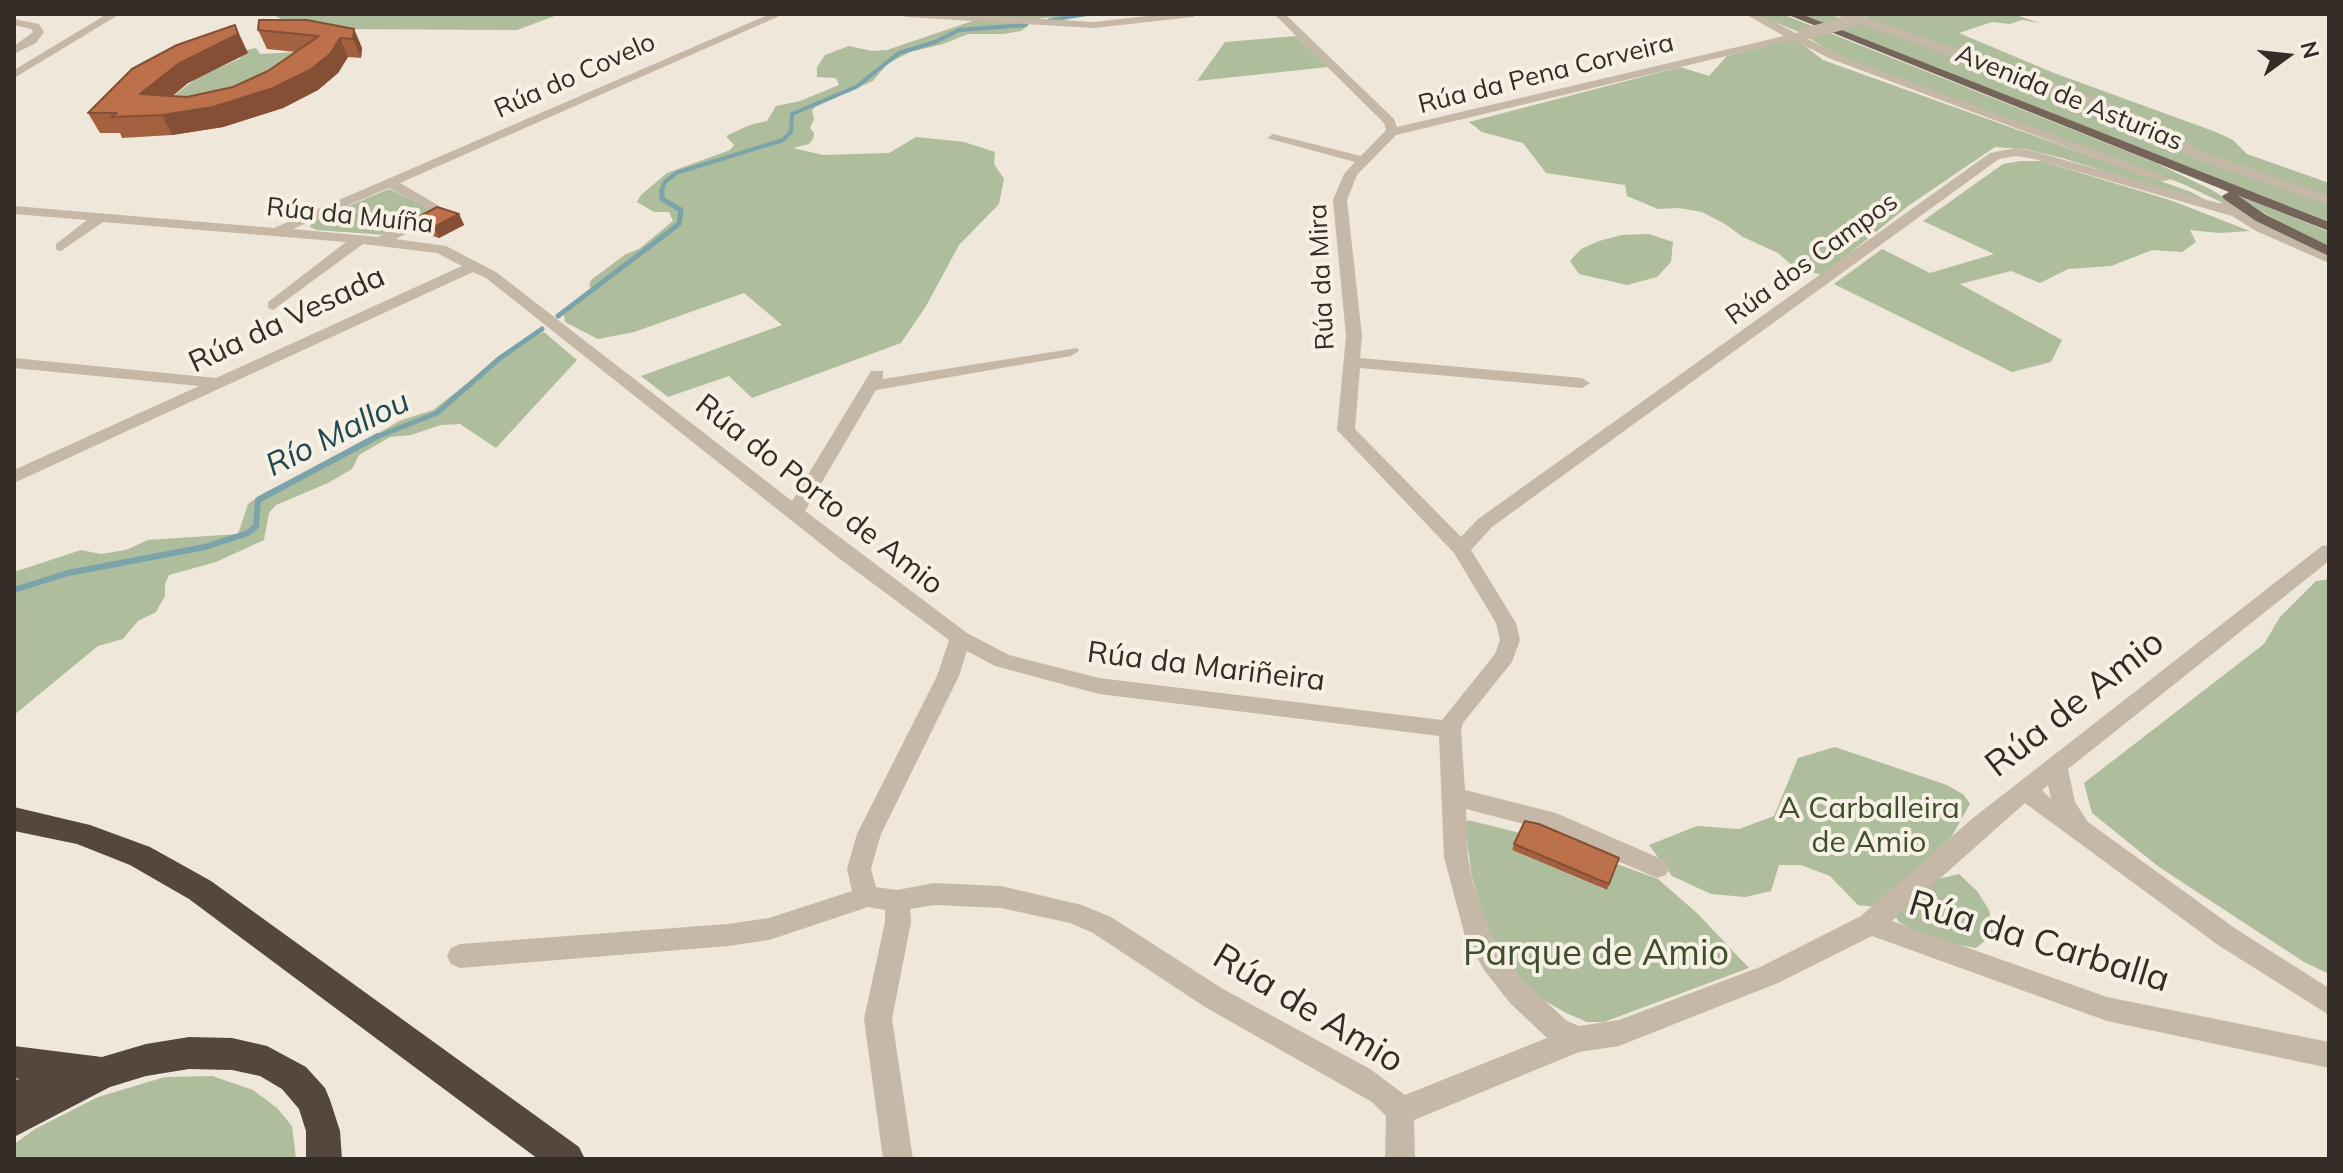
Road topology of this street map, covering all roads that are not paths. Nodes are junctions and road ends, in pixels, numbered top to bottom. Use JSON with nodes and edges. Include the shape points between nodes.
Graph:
{"nodes":[{"id":1,"x":115,"y":14,"type":"edge"},
{"id":2,"x":779,"y":14,"type":"edge"},
{"id":3,"x":906,"y":14,"type":"edge"},
{"id":4,"x":1193,"y":14,"type":"edge"},
{"id":5,"x":1279,"y":14,"type":"edge"},
{"id":6,"x":1750,"y":14,"type":"edge"},
{"id":7,"x":1791,"y":14,"type":"edge"},
{"id":8,"x":1836,"y":14,"type":"edge"},
{"id":9,"x":1854,"y":21,"type":"junction"},
{"id":10,"x":14,"y":22,"type":"edge"},
{"id":11,"x":1801,"y":35,"type":"junction"},
{"id":12,"x":14,"y":51,"type":"edge"},
{"id":13,"x":14,"y":75,"type":"edge"},
{"id":14,"x":1392,"y":131,"type":"junction"},
{"id":15,"x":1273,"y":138,"type":"dead end"},
{"id":16,"x":1362,"y":160,"type":"junction"},
{"id":17,"x":2184,"y":170,"type":"junction"},
{"id":18,"x":391,"y":183,"type":"junction"},
{"id":19,"x":2329,"y":201,"type":"edge"},
{"id":20,"x":14,"y":210,"type":"edge"},
{"id":21,"x":2233,"y":212,"type":"junction"},
{"id":22,"x":99,"y":218,"type":"junction"},
{"id":23,"x":2329,"y":224,"type":"edge"},
{"id":24,"x":278,"y":232,"type":"junction"},
{"id":25,"x":360,"y":239,"type":"junction"},
{"id":26,"x":380,"y":241,"type":"junction"},
{"id":27,"x":61,"y":247,"type":"dead end"},
{"id":28,"x":2329,"y":252,"type":"edge"},
{"id":29,"x":2329,"y":259,"type":"edge"},
{"id":30,"x":473,"y":266,"type":"junction"},
{"id":31,"x":273,"y":305,"type":"dead end"},
{"id":32,"x":1071,"y":351,"type":"dead end"},
{"id":33,"x":1352,"y":362,"type":"junction"},
{"id":34,"x":14,"y":363,"type":"edge"},
{"id":35,"x":1582,"y":383,"type":"dead end"},
{"id":36,"x":185,"y":389,"type":"junction"},
{"id":37,"x":644,"y":395,"type":"joint"},
{"id":38,"x":14,"y":477,"type":"edge"},
{"id":39,"x":795,"y":512,"type":"junction"},
{"id":40,"x":1461,"y":549,"type":"junction"},
{"id":41,"x":2329,"y":551,"type":"edge"},
{"id":42,"x":960,"y":638,"type":"junction"},
{"id":43,"x":989,"y":653,"type":"junction"},
{"id":44,"x":948,"y":676,"type":"junction"},
{"id":45,"x":1450,"y":730,"type":"junction"},
{"id":46,"x":2056,"y":767,"type":"junction"},
{"id":47,"x":2028,"y":789,"type":"junction"},
{"id":48,"x":1454,"y":797,"type":"junction"},
{"id":49,"x":2002,"y":810,"type":"junction"},
{"id":50,"x":14,"y":819,"type":"edge"},
{"id":51,"x":2084,"y":831,"type":"junction"},
{"id":52,"x":1657,"y":868,"type":"dead end"},
{"id":53,"x":868,"y":896,"type":"junction"},
{"id":54,"x":897,"y":901,"type":"junction"},
{"id":55,"x":1870,"y":924,"type":"junction"},
{"id":56,"x":460,"y":956,"type":"dead end"},
{"id":57,"x":2329,"y":1003,"type":"edge"},
{"id":58,"x":1578,"y":1039,"type":"junction"},
{"id":59,"x":2329,"y":1055,"type":"edge"},
{"id":60,"x":14,"y":1062,"type":"edge"},
{"id":61,"x":106,"y":1072,"type":"junction"},
{"id":62,"x":65,"y":1090,"type":"junction"},
{"id":63,"x":14,"y":1096,"type":"edge"},
{"id":64,"x":1400,"y":1110,"type":"junction"},
{"id":65,"x":14,"y":1120,"type":"edge"},
{"id":66,"x":324,"y":1159,"type":"edge"},
{"id":67,"x":567,"y":1159,"type":"edge"},
{"id":68,"x":898,"y":1159,"type":"edge"},
{"id":69,"x":1400,"y":1159,"type":"edge"}],
"edges":[{"from":1,"to":13,"type":"street"},
{"from":2,"to":18,"type":"street","name":"Rúa do Covelo"},
{"from":3,"to":4,"type":"street","via":[[1094,25]]},
{"from":5,"to":14,"type":"street","via":[[1390,122]]},
{"from":6,"to":11,"type":"street"},
{"from":7,"to":17,"type":"main road","name":"Avenida de Asturias"},
{"from":8,"to":9,"type":"street"},
{"from":9,"to":11,"type":"street","name":"Rúa da Pena Corveira","bridge":true},
{"from":9,"to":19,"type":"street","via":[[1871,22],[2126,114],[2198,155]]},
{"from":10,"to":12,"type":"street","via":[[35,26],[39,32]]},
{"from":11,"to":14,"type":"street","name":"Rúa da Pena Corveira"},
{"from":11,"to":21,"type":"street","via":[[1835,57],[2192,189]]},
{"from":14,"to":16,"type":"street","name":"Rúa da Mira"},
{"from":15,"to":16,"type":"street"},
{"from":16,"to":33,"type":"street","name":"Rúa da Mira","via":[[1340,200]]},
{"from":17,"to":23,"type":"main road","name":"Avenida de Asturias"},
{"from":17,"to":28,"type":"main road"},
{"from":18,"to":24,"type":"street","name":"Rúa do Covelo"},
{"from":18,"to":26,"type":"street","via":[[441,211]]},
{"from":20,"to":22,"type":"street","name":"Rúa da Muíña"},
{"from":21,"to":29,"type":"street"},
{"from":21,"to":40,"type":"street","name":"Rúa dos Campos","via":[[2036,156],[1995,156],[1485,523]]},
{"from":22,"to":24,"type":"street","name":"Rúa da Muíña"},
{"from":22,"to":27,"type":"street"},
{"from":24,"to":25,"type":"street","name":"Rúa da Muíña"},
{"from":25,"to":26,"type":"street","name":"Rúa da Muíña"},
{"from":25,"to":31,"type":"street"},
{"from":26,"to":30,"type":"street","name":"Rúa da Muíña","via":[[430,246]]},
{"from":30,"to":36,"type":"street","name":"Rúa da Vesada","via":[[217,383]]},
{"from":30,"to":37,"type":"street","name":"Rúa da Muíña"},
{"from":32,"to":39,"type":"street","via":[[875,379]]},
{"from":33,"to":35,"type":"street","name":"Rúa da Mira"},
{"from":33,"to":40,"type":"street","name":"Rúa da Mira","via":[[1346,430]]},
{"from":34,"to":36,"type":"street"},
{"from":36,"to":38,"type":"street","name":"Rúa da Vesada","via":[[124,426]]},
{"from":37,"to":39,"type":"street","name":"Rúa do Porto de Amio"},
{"from":39,"to":42,"type":"street","name":"Rúa do Porto de Amio"},
{"from":40,"to":45,"type":"street","name":"Rúa da Mira","via":[[1506,623],[1510,640],[1505,657]]},
{"from":41,"to":46,"type":"street","name":"Rúa de Amio"},
{"from":42,"to":43,"type":"street","name":"Rúa da Mariñeira"},
{"from":42,"to":44,"type":"street"},
{"from":43,"to":44,"type":"street"},
{"from":43,"to":45,"type":"street","name":"Rúa da Mariñeira","via":[[1040,673],[1099,686]]},
{"from":44,"to":53,"type":"street","via":[[869,834],[859,869]]},
{"from":45,"to":48,"type":"street"},
{"from":46,"to":47,"type":"street","name":"Rúa de Amio"},
{"from":46,"to":51,"type":"street","via":[[2064,804]]},
{"from":47,"to":49,"type":"street","name":"Rúa de Amio"},
{"from":47,"to":51,"type":"street","via":[[2044,807]]},
{"from":48,"to":52,"type":"street","via":[[1548,820]]},
{"from":48,"to":58,"type":"street","via":[[1461,883],[1478,936],[1519,994],[1557,1030]]},
{"from":49,"to":51,"type":"street"},
{"from":49,"to":55,"type":"street","name":"Rúa de Amio"},
{"from":50,"to":67,"type":"highway","via":[[80,833],[140,856],[200,890]]},
{"from":51,"to":57,"type":"street","via":[[2227,937]]},
{"from":53,"to":54,"type":"street","name":"Rúa de Amio"},
{"from":53,"to":56,"type":"street","via":[[769,929]]},
{"from":54,"to":64,"type":"street","name":"Rúa de Amio","via":[[934,894],[1001,897],[1102,925],[1214,998],[1360,1078]]},
{"from":54,"to":68,"type":"street","via":[[898,922],[878,1019]]},
{"from":55,"to":58,"type":"street","name":"Rúa de Amio","via":[[1769,975],[1619,1033]]},
{"from":55,"to":59,"type":"street","name":"Rúa da Carballa","via":[[2107,1009]]},
{"from":58,"to":64,"type":"street","name":"Rúa de Amio"},
{"from":60,"to":61,"type":"highway"},
{"from":61,"to":62,"type":"highway"},
{"from":61,"to":66,"type":"highway","via":[[189,1053],[267,1062],[294,1078],[313,1100],[323,1131]]},
{"from":62,"to":63,"type":"highway"},
{"from":62,"to":65,"type":"highway"},
{"from":64,"to":69,"type":"street"}]}
